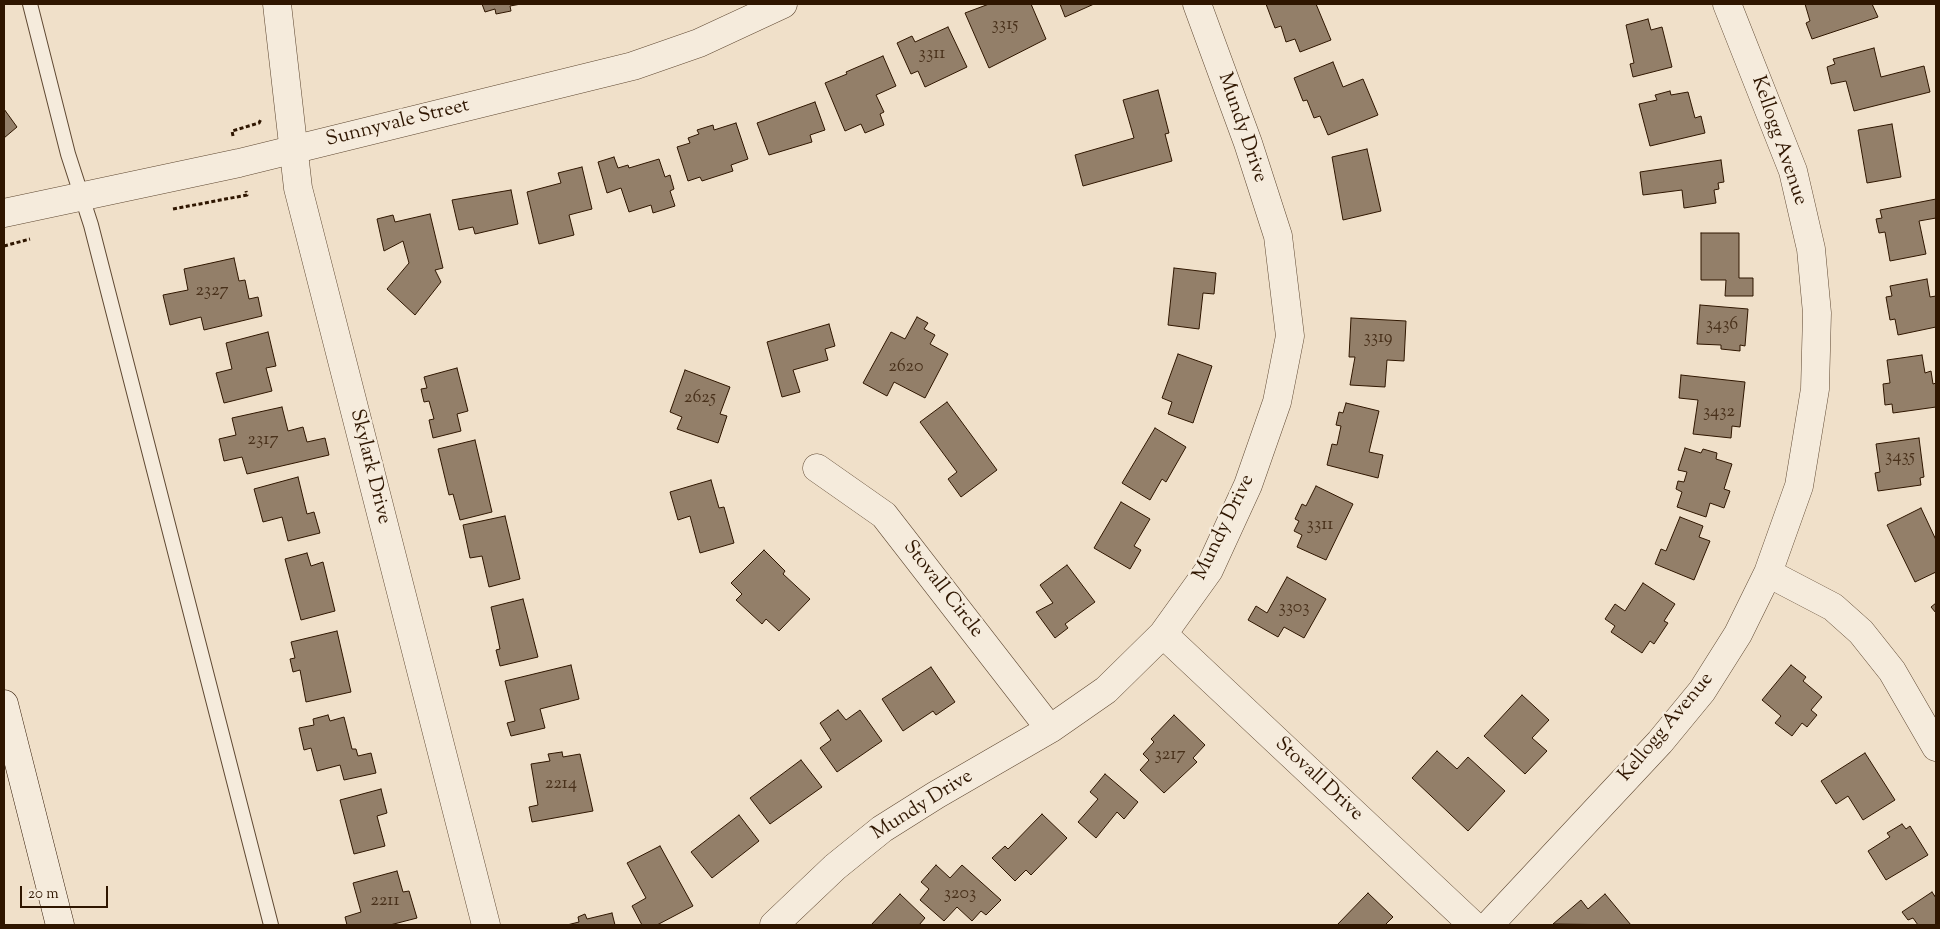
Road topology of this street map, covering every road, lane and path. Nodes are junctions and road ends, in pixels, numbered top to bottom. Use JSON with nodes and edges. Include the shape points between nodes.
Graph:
{"nodes":[{"id":1,"x":30,"y":4,"type":"edge"},
{"id":2,"x":277,"y":4,"type":"edge"},
{"id":3,"x":783,"y":4,"type":"edge"},
{"id":4,"x":1197,"y":4,"type":"edge"},
{"id":5,"x":1727,"y":4,"type":"edge"},
{"id":6,"x":293,"y":150,"type":"junction"},
{"id":7,"x":81,"y":196,"type":"junction"},
{"id":8,"x":4,"y":213,"type":"edge"},
{"id":9,"x":818,"y":468,"type":"dead end"},
{"id":10,"x":1768,"y":573,"type":"junction"},
{"id":11,"x":1164,"y":634,"type":"junction"},
{"id":12,"x":4,"y":704,"type":"edge"},
{"id":13,"x":1050,"y":729,"type":"junction"},
{"id":14,"x":1936,"y":747,"type":"edge"},
{"id":15,"x":60,"y":925,"type":"edge"},
{"id":16,"x":271,"y":925,"type":"edge"},
{"id":17,"x":486,"y":925,"type":"edge"},
{"id":18,"x":774,"y":925,"type":"edge"},
{"id":19,"x":1473,"y":925,"type":"edge"},
{"id":20,"x":1489,"y":925,"type":"edge"}],
"edges":[{"from":1,"to":7,"type":"lane"},
{"from":2,"to":6,"type":"street","name":"Skylark Drive"},
{"from":3,"to":6,"type":"street","name":"Sunnyvale Street","via":[[699,42],[633,66]]},
{"from":4,"to":11,"type":"street","name":"Mundy Drive","via":[[1278,236],[1290,336],[1277,402],[1248,484],[1209,570]]},
{"from":5,"to":10,"type":"street","name":"Kellogg Avenue","via":[[1793,171],[1811,249],[1817,313],[1815,389],[1798,486]]},
{"from":6,"to":7,"type":"street","name":"Sunnyvale Street"},
{"from":6,"to":17,"type":"street","name":"Skylark Drive","via":[[298,188]]},
{"from":7,"to":8,"type":"street","name":"Sunnyvale Street"},
{"from":7,"to":16,"type":"lane"},
{"from":9,"to":13,"type":"street","name":"Stovall Circle","via":[[884,515]]},
{"from":10,"to":14,"type":"street","via":[[1833,608],[1861,632],[1892,671]]},
{"from":10,"to":20,"type":"street","name":"Kellogg Avenue","via":[[1738,634],[1702,691],[1660,742]]},
{"from":11,"to":13,"type":"street","name":"Mundy Drive","via":[[1106,690]]},
{"from":11,"to":19,"type":"street","name":"Stovall Drive"},
{"from":12,"to":15,"type":"street"},
{"from":13,"to":18,"type":"street","name":"Mundy Drive","via":[[882,829],[835,867]]}]}
